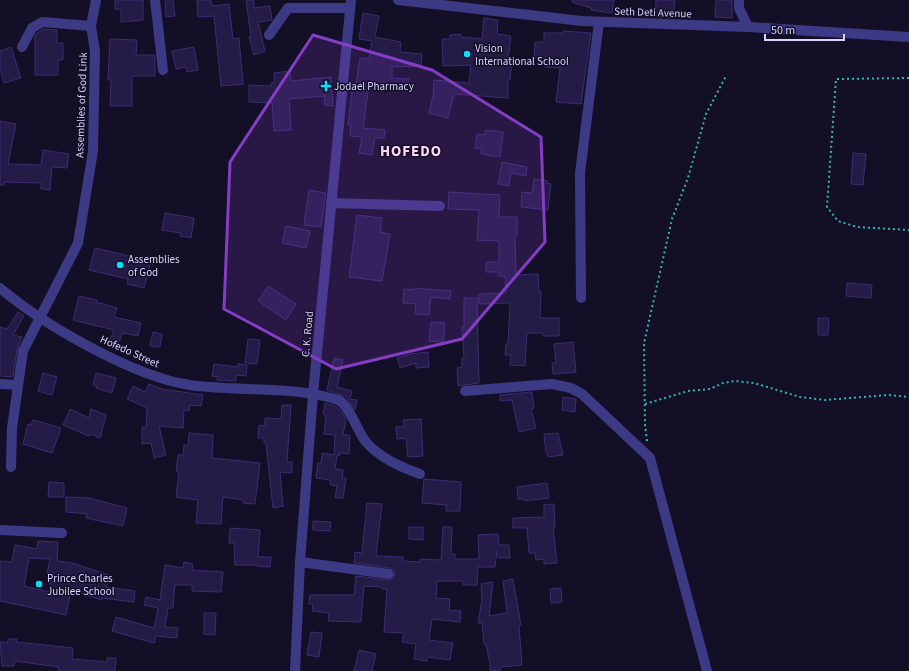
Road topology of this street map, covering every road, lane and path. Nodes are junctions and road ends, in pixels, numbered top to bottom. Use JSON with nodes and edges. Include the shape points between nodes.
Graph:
{"nodes":[{"id":1,"x":96,"y":0,"type":"edge"},
{"id":2,"x":155,"y":0,"type":"edge"},
{"id":3,"x":398,"y":0,"type":"edge"},
{"id":4,"x":739,"y":0,"type":"edge"},
{"id":5,"x":288,"y":4,"type":"edge"},
{"id":6,"x":350,"y":4,"type":"edge"},
{"id":7,"x":599,"y":22,"type":"junction"},
{"id":8,"x":91,"y":26,"type":"junction"},
{"id":9,"x":748,"y":27,"type":"junction"},
{"id":10,"x":269,"y":35,"type":"dead end"},
{"id":11,"x":909,"y":37,"type":"edge"},
{"id":12,"x":22,"y":48,"type":"dead end"},
{"id":13,"x":163,"y":70,"type":"dead end"},
{"id":14,"x":726,"y":76,"type":"dead end"},
{"id":15,"x":909,"y":78,"type":"edge"},
{"id":16,"x":331,"y":203,"type":"junction"},
{"id":17,"x":440,"y":206,"type":"dead end"},
{"id":18,"x":909,"y":230,"type":"edge"},
{"id":19,"x":0,"y":288,"type":"edge"},
{"id":20,"x":581,"y":298,"type":"dead end"},
{"id":21,"x":40,"y":318,"type":"junction"},
{"id":22,"x":0,"y":384,"type":"edge"},
{"id":23,"x":18,"y":385,"type":"junction"},
{"id":24,"x":464,"y":391,"type":"dead end"},
{"id":25,"x":313,"y":394,"type":"junction"},
{"id":26,"x":909,"y":396,"type":"edge"},
{"id":27,"x":645,"y":404,"type":"junction"},
{"id":28,"x":650,"y":458,"type":"junction"},
{"id":29,"x":11,"y":467,"type":"dead end"},
{"id":30,"x":420,"y":474,"type":"dead end"},
{"id":31,"x":0,"y":530,"type":"edge"},
{"id":32,"x":62,"y":533,"type":"dead end"},
{"id":33,"x":300,"y":562,"type":"junction"},
{"id":34,"x":389,"y":574,"type":"dead end"},
{"id":35,"x":295,"y":671,"type":"edge"},
{"id":36,"x":707,"y":671,"type":"edge"}],
"edges":[{"from":1,"to":8,"type":"street","name":"Assemblies of God Link"},
{"from":2,"to":13,"type":"street"},
{"from":3,"to":7,"type":"street","name":"Seth Deti Avenue"},
{"from":4,"to":9,"type":"street","via":[[739,8]]},
{"from":5,"to":6,"type":"street"},
{"from":5,"to":10,"type":"street"},
{"from":6,"to":16,"type":"street","name":"C. K. Road"},
{"from":7,"to":9,"type":"street","name":"Seth Deti Avenue"},
{"from":7,"to":20,"type":"street","via":[[580,173]]},
{"from":8,"to":12,"type":"street","via":[[42,22],[32,28]]},
{"from":8,"to":21,"type":"street","name":"Assemblies of God Link","via":[[95,51],[93,151],[78,242]]},
{"from":9,"to":11,"type":"street","name":"Seth Deti Avenue"},
{"from":14,"to":27,"type":"path","via":[[706,114],[688,178],[672,219],[644,343]]},
{"from":15,"to":18,"type":"path","via":[[836,80],[827,207],[838,221],[857,227]]},
{"from":16,"to":17,"type":"street"},
{"from":16,"to":25,"type":"street","name":"C. K. Road"},
{"from":19,"to":21,"type":"street","name":"Hofedo Street"},
{"from":21,"to":23,"type":"street","name":"Assemblies of God Link","via":[[23,351]]},
{"from":21,"to":25,"type":"street","name":"Hofedo Street","via":[[95,349],[151,375],[190,385]]},
{"from":22,"to":23,"type":"street"},
{"from":23,"to":29,"type":"street","name":"Assemblies of God Link","via":[[12,428]]},
{"from":24,"to":28,"type":"street","via":[[552,384],[571,388],[582,394]]},
{"from":25,"to":30,"type":"street","name":"Hofedo Street","via":[[340,400],[371,447],[403,468]]},
{"from":25,"to":33,"type":"street","name":"C. K. Road"},
{"from":26,"to":27,"type":"path","via":[[825,400],[800,397],[754,383],[735,381],[722,383],[710,389],[688,390]]},
{"from":27,"to":28,"type":"path"},
{"from":28,"to":36,"type":"street"},
{"from":31,"to":32,"type":"street"},
{"from":33,"to":34,"type":"street"},
{"from":33,"to":35,"type":"street","name":"C. K. Road"}]}
